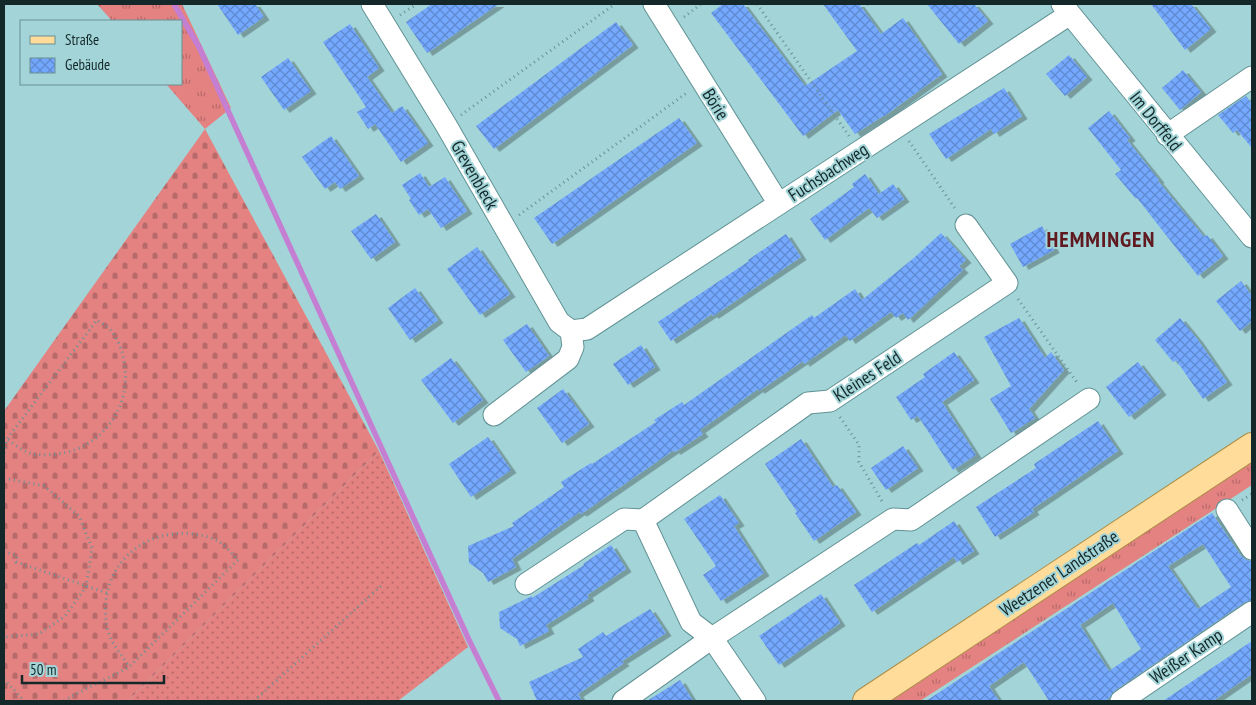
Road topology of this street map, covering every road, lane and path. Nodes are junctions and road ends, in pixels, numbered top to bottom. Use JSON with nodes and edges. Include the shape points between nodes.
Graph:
{"nodes":[{"id":1,"x":372,"y":4,"type":"edge"},
{"id":2,"x":616,"y":4,"type":"edge"},
{"id":3,"x":654,"y":4,"type":"edge"},
{"id":4,"x":757,"y":4,"type":"edge"},
{"id":5,"x":1066,"y":9,"type":"edge"},
{"id":6,"x":1252,"y":77,"type":"edge"},
{"id":7,"x":702,"y":82,"type":"junction"},
{"id":8,"x":446,"y":125,"type":"junction"},
{"id":9,"x":899,"y":126,"type":"junction"},
{"id":10,"x":1167,"y":135,"type":"junction"},
{"id":11,"x":859,"y":151,"type":"junction"},
{"id":12,"x":779,"y":204,"type":"junction"},
{"id":13,"x":504,"y":225,"type":"junction"},
{"id":14,"x":966,"y":225,"type":"joint"},
{"id":15,"x":1252,"y":237,"type":"edge"},
{"id":16,"x":1007,"y":283,"type":"junction"},
{"id":17,"x":579,"y":330,"type":"junction"},
{"id":18,"x":1089,"y":399,"type":"joint"},
{"id":19,"x":830,"y":401,"type":"junction"},
{"id":20,"x":494,"y":415,"type":"dead end"},
{"id":21,"x":7,"y":439,"type":"junction"},
{"id":22,"x":1252,"y":446,"type":"edge"},
{"id":23,"x":4,"y":453,"type":"edge"},
{"id":24,"x":4,"y":478,"type":"edge"},
{"id":25,"x":1227,"y":510,"type":"dead end"},
{"id":26,"x":893,"y":519,"type":"junction"},
{"id":27,"x":643,"y":520,"type":"junction"},
{"id":28,"x":1252,"y":549,"type":"edge"},
{"id":29,"x":4,"y":552,"type":"edge"},
{"id":30,"x":526,"y":584,"type":"dead end"},
{"id":31,"x":382,"y":585,"type":"dead end"},
{"id":32,"x":86,"y":587,"type":"junction"},
{"id":33,"x":107,"y":593,"type":"junction"},
{"id":34,"x":1252,"y":612,"type":"edge"},
{"id":35,"x":4,"y":637,"type":"edge"},
{"id":36,"x":712,"y":638,"type":"junction"},
{"id":37,"x":129,"y":667,"type":"junction"},
{"id":38,"x":4,"y":679,"type":"edge"},
{"id":39,"x":24,"y":701,"type":"edge"},
{"id":40,"x":64,"y":701,"type":"edge"},
{"id":41,"x":254,"y":701,"type":"edge"},
{"id":42,"x":623,"y":701,"type":"edge"},
{"id":43,"x":754,"y":701,"type":"edge"},
{"id":44,"x":866,"y":701,"type":"edge"},
{"id":45,"x":1121,"y":701,"type":"edge"}],
"edges":[{"from":1,"to":8,"type":"street","name":"Grevenbleck"},
{"from":2,"to":8,"type":"path"},
{"from":3,"to":7,"type":"street","name":"Börie"},
{"from":4,"to":11,"type":"path"},
{"from":5,"to":9,"type":"street","name":"Fuchsbachweg"},
{"from":5,"to":10,"type":"street","name":"Im Dorffeld"},
{"from":6,"to":10,"type":"street"},
{"from":7,"to":12,"type":"street","name":"Börie"},
{"from":7,"to":13,"type":"path"},
{"from":8,"to":13,"type":"street","name":"Grevenbleck"},
{"from":9,"to":11,"type":"street","name":"Fuchsbachweg"},
{"from":9,"to":14,"type":"path"},
{"from":10,"to":15,"type":"street","name":"Im Dorffeld"},
{"from":11,"to":12,"type":"street","name":"Fuchsbachweg"},
{"from":12,"to":17,"type":"street","name":"Fuchsbachweg"},
{"from":13,"to":17,"type":"street","name":"Grevenbleck","via":[[559,322]]},
{"from":14,"to":16,"type":"street"},
{"from":16,"to":18,"type":"path"},
{"from":16,"to":19,"type":"street","name":"Kleines Feld"},
{"from":17,"to":20,"type":"street","via":[[568,359]]},
{"from":18,"to":26,"type":"street","via":[[910,520]]},
{"from":19,"to":26,"type":"path","via":[[859,445],[859,462]]},
{"from":19,"to":27,"type":"street","name":"Kleines Feld","via":[[808,403]]},
{"from":21,"to":21,"type":"path","via":[[97,320],[112,332],[124,355],[126,379],[118,414],[105,430],[88,444],[65,453],[43,455],[27,452]]},
{"from":21,"to":23,"type":"path"},
{"from":22,"to":44,"type":"main road","name":"Weetzener Landstraße"},
{"from":24,"to":32,"type":"path","via":[[44,486],[79,516],[92,548]]},
{"from":25,"to":28,"type":"street"},
{"from":26,"to":36,"type":"street"},
{"from":27,"to":30,"type":"street","name":"Kleines Feld","via":[[624,519]]},
{"from":27,"to":36,"type":"street","via":[[691,622]]},
{"from":29,"to":32,"type":"path","via":[[18,556],[16,562]]},
{"from":31,"to":41,"type":"path"},
{"from":32,"to":33,"type":"path"},
{"from":32,"to":35,"type":"path","via":[[66,616],[38,634]]},
{"from":33,"to":37,"type":"path","via":[[108,634]]},
{"from":33,"to":37,"type":"path","via":[[115,569],[135,548],[158,537],[181,532],[213,538],[238,560]]},
{"from":34,"to":45,"type":"street","name":"Weißer Kamp"},
{"from":36,"to":42,"type":"street"},
{"from":36,"to":43,"type":"street"},
{"from":37,"to":40,"type":"path"},
{"from":38,"to":39,"type":"path"}]}
